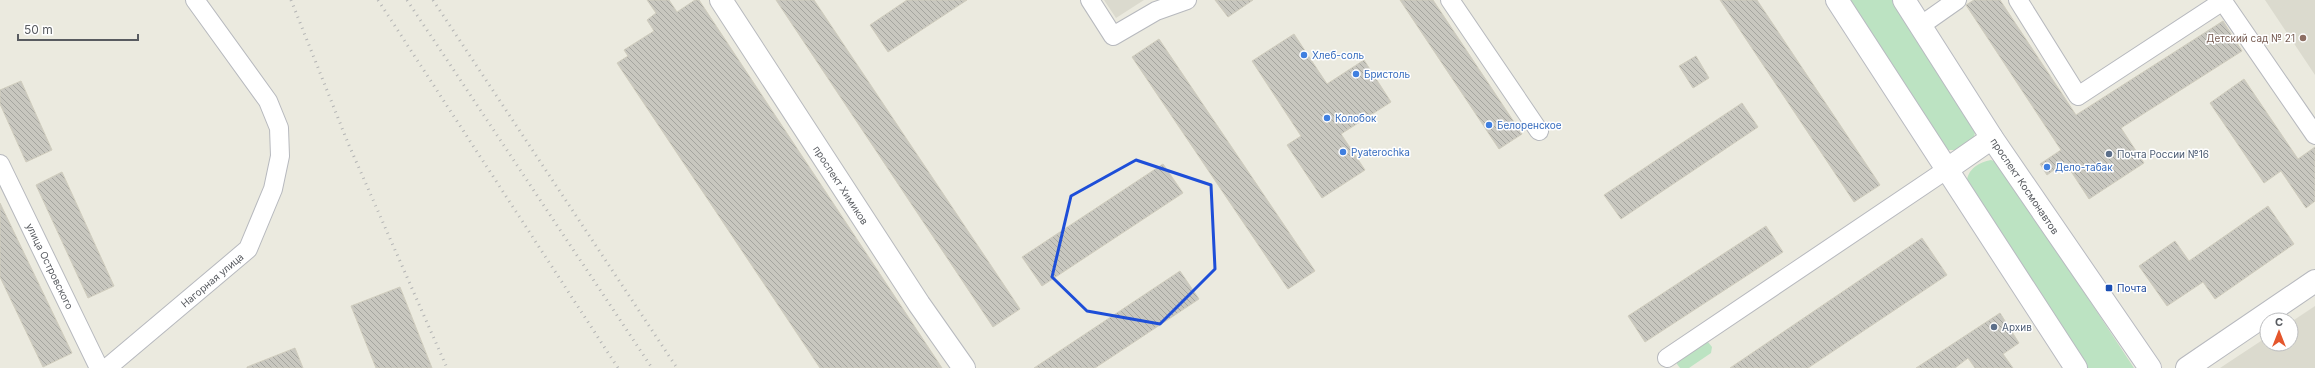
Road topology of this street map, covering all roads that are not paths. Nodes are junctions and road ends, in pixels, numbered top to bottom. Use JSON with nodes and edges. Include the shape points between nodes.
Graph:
{"nodes":[{"id":1,"x":195,"y":0,"type":"edge"},
{"id":2,"x":721,"y":0,"type":"edge"},
{"id":3,"x":1090,"y":0,"type":"edge"},
{"id":4,"x":1187,"y":0,"type":"edge"},
{"id":5,"x":1450,"y":0,"type":"edge"},
{"id":6,"x":1837,"y":0,"type":"edge"},
{"id":7,"x":1904,"y":0,"type":"edge"},
{"id":8,"x":1957,"y":0,"type":"edge"},
{"id":9,"x":2018,"y":0,"type":"edge"},
{"id":10,"x":2223,"y":1,"type":"edge"},
{"id":11,"x":1920,"y":26,"type":"junction"},
{"id":12,"x":1539,"y":131,"type":"dead end"},
{"id":13,"x":2315,"y":135,"type":"edge"},
{"id":14,"x":1992,"y":138,"type":"junction"},
{"id":15,"x":0,"y":164,"type":"edge"},
{"id":16,"x":1946,"y":170,"type":"junction"},
{"id":17,"x":2315,"y":281,"type":"edge"},
{"id":18,"x":1667,"y":358,"type":"dead end"},
{"id":19,"x":98,"y":368,"type":"edge"},
{"id":20,"x":107,"y":368,"type":"edge"},
{"id":21,"x":964,"y":368,"type":"edge"},
{"id":22,"x":2076,"y":368,"type":"edge"},
{"id":23,"x":2150,"y":368,"type":"edge"},
{"id":24,"x":2186,"y":368,"type":"edge"}],
"edges":[{"from":1,"to":20,"type":"street","name":"Нагорная улица","via":[[268,101],[279,128],[280,156],[274,189],[248,249]]},
{"from":2,"to":21,"type":"main road","name":"проспект Химиков","via":[[919,304]]},
{"from":3,"to":4,"type":"street","via":[[1113,36],[1156,10]]},
{"from":5,"to":12,"type":"street"},
{"from":6,"to":16,"type":"main road"},
{"from":7,"to":11,"type":"main road","name":"проспект Космонавтов"},
{"from":8,"to":11,"type":"street"},
{"from":9,"to":10,"type":"street","via":[[2078,96]]},
{"from":10,"to":13,"type":"street"},
{"from":11,"to":14,"type":"main road","name":"проспект Космонавтов"},
{"from":14,"to":16,"type":"main road"},
{"from":14,"to":23,"type":"main road","name":"проспект Космонавтов"},
{"from":15,"to":19,"type":"street","name":"улица Островского"},
{"from":16,"to":18,"type":"street"},
{"from":16,"to":22,"type":"main road"},
{"from":17,"to":24,"type":"main road"}]}
